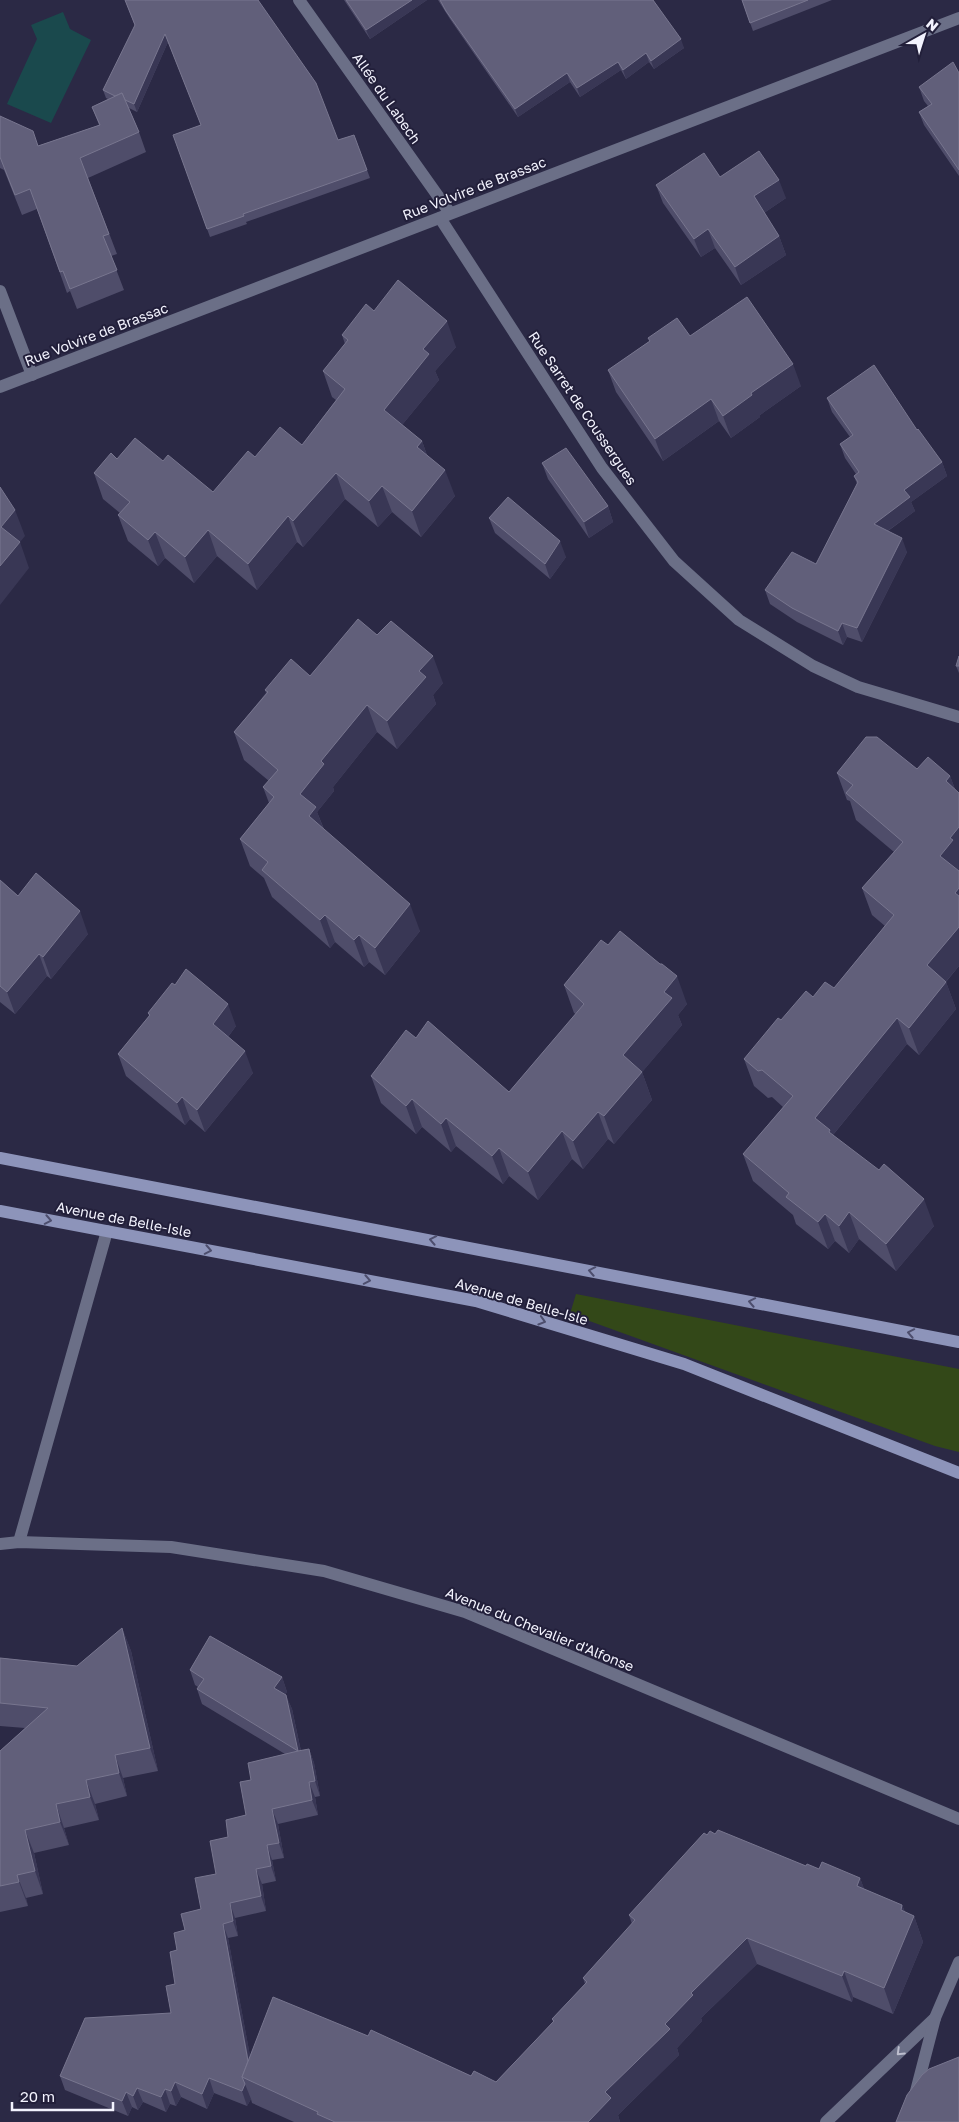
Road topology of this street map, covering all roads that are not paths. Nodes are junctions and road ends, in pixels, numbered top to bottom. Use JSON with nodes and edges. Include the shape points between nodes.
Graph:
{"nodes":[{"id":1,"x":299,"y":0,"type":"edge"},
{"id":2,"x":959,"y":18,"type":"edge"},
{"id":3,"x":445,"y":215,"type":"junction"},
{"id":4,"x":0,"y":291,"type":"edge"},
{"id":5,"x":32,"y":375,"type":"junction"},
{"id":6,"x":0,"y":387,"type":"edge"},
{"id":7,"x":959,"y":717,"type":"edge"},
{"id":8,"x":0,"y":1158,"type":"edge"},
{"id":9,"x":0,"y":1211,"type":"edge"},
{"id":10,"x":108,"y":1231,"type":"junction"},
{"id":11,"x":959,"y":1342,"type":"edge"},
{"id":12,"x":959,"y":1473,"type":"edge"},
{"id":13,"x":19,"y":1542,"type":"junction"},
{"id":14,"x":0,"y":1544,"type":"edge"},
{"id":15,"x":959,"y":1819,"type":"edge"},
{"id":16,"x":959,"y":1962,"type":"edge"},
{"id":17,"x":935,"y":2018,"type":"junction"},
{"id":18,"x":826,"y":2122,"type":"edge"},
{"id":19,"x":908,"y":2122,"type":"edge"}],
"edges":[{"from":1,"to":3,"type":"street","name":"Allée du Labech"},
{"from":2,"to":3,"type":"street","name":"Rue Volvire de Brassac"},
{"from":3,"to":5,"type":"street","name":"Rue Volvire de Brassac"},
{"from":3,"to":7,"type":"street","name":"Rue Sarret de Coussergues","via":[[602,468],[674,560],[739,620],[813,666],[858,687]]},
{"from":4,"to":5,"type":"street"},
{"from":5,"to":6,"type":"street","name":"Rue Volvire de Brassac"},
{"from":11,"to":8,"type":"street","one_way":true},
{"from":9,"to":10,"type":"street","name":"Avenue de Belle-Isle","one_way":true},
{"from":10,"to":12,"type":"street","name":"Avenue de Belle-Isle","one_way":true,"via":[[476,1301],[684,1364]]},
{"from":10,"to":13,"type":"street"},
{"from":13,"to":14,"type":"street","name":"Avenue du Chevalier d'Alfonse"},
{"from":13,"to":15,"type":"street","name":"Avenue du Chevalier d'Alfonse","via":[[171,1547],[324,1571],[465,1612]]},
{"from":16,"to":17,"type":"street"},
{"from":17,"to":18,"type":"street","one_way":true},
{"from":17,"to":19,"type":"street"}]}
